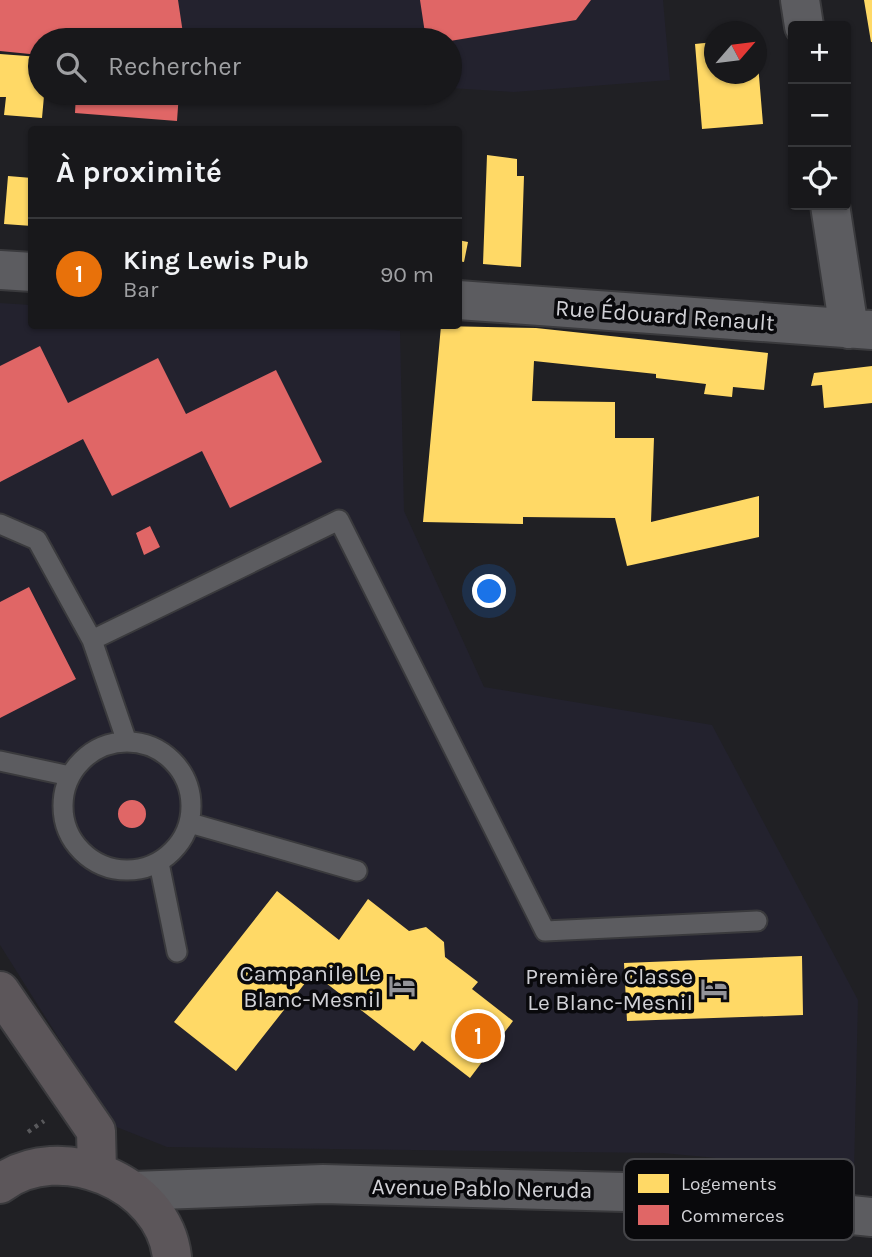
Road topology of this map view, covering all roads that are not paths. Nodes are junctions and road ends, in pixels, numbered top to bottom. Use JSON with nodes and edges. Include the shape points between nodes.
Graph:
{"nodes":[{"id":1,"x":800,"y":0,"type":"edge"},
{"id":2,"x":803,"y":21,"type":"edge"},
{"id":3,"x":831,"y":210,"type":"edge"},
{"id":4,"x":0,"y":270,"type":"edge"},
{"id":5,"x":28,"y":272,"type":"edge"},
{"id":6,"x":462,"y":300,"type":"edge"},
{"id":7,"x":860,"y":330,"type":"edge"},
{"id":8,"x":0,"y":524,"type":"edge"},
{"id":9,"x":92,"y":640,"type":"junction"},
{"id":10,"x":127,"y":741,"type":"junction"},
{"id":11,"x":0,"y":761,"type":"edge"},
{"id":12,"x":70,"y":776,"type":"junction"},
{"id":13,"x":190,"y":824,"type":"junction"},
{"id":14,"x":159,"y":863,"type":"junction"},
{"id":15,"x":357,"y":870,"type":"dead end"},
{"id":16,"x":757,"y":921,"type":"dead end"},
{"id":17,"x":177,"y":952,"type":"dead end"},
{"id":18,"x":0,"y":990,"type":"edge"},
{"id":19,"x":97,"y":1171,"type":"junction"},
{"id":20,"x":0,"y":1184,"type":"edge"},
{"id":21,"x":133,"y":1191,"type":"junction"},
{"id":22,"x":624,"y":1192,"type":"edge"},
{"id":23,"x":854,"y":1215,"type":"edge"},
{"id":24,"x":872,"y":1217,"type":"edge"},
{"id":25,"x":172,"y":1257,"type":"edge"}],
"edges":[{"from":1,"to":2,"type":"main road"},
{"from":3,"to":7,"type":"main road"},
{"from":4,"to":5,"type":"main road"},
{"from":6,"to":7,"type":"main road","name":"Rue Édouard Renault"},
{"from":8,"to":9,"type":"lane","via":[[37,540]]},
{"from":9,"to":10,"type":"lane"},
{"from":9,"to":16,"type":"lane","via":[[339,520],[545,931]]},
{"from":10,"to":12,"type":"lane","via":[[93,751]]},
{"from":10,"to":13,"type":"lane","via":[[164,753],[178,767],[188,784]]},
{"from":11,"to":12,"type":"lane"},
{"from":12,"to":14,"type":"lane","via":[[63,796],[63,817],[82,853],[119,871]]},
{"from":13,"to":14,"type":"lane","via":[[173,853]]},
{"from":13,"to":15,"type":"lane"},
{"from":14,"to":17,"type":"lane"},
{"from":18,"to":19,"type":"main road","via":[[96,1131]]},
{"from":19,"to":20,"type":"main road","via":[[65,1165],[34,1168]]},
{"from":19,"to":21,"type":"main road"},
{"from":21,"to":22,"type":"main road","name":"Avenue Pablo Neruda","via":[[323,1184]]},
{"from":21,"to":25,"type":"main road","via":[[157,1218]]},
{"from":23,"to":24,"type":"main road","name":"Avenue Pablo Neruda"}]}
